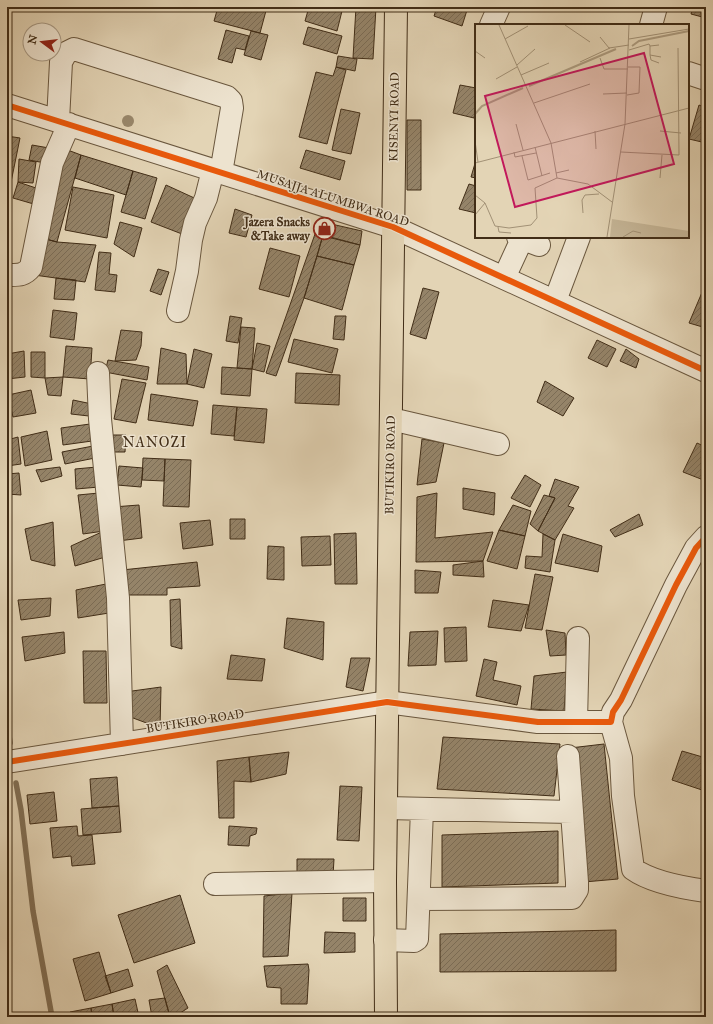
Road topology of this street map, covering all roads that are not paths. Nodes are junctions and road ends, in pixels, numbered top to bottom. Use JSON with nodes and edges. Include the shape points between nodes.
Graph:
{"nodes":[{"id":1,"x":396,"y":7,"type":"edge"},
{"id":2,"x":499,"y":7,"type":"edge"},
{"id":3,"x":656,"y":7,"type":"edge"},
{"id":4,"x":491,"y":24,"type":"edge"},
{"id":5,"x":651,"y":24,"type":"edge"},
{"id":6,"x":689,"y":73,"type":"edge"},
{"id":7,"x":706,"y":80,"type":"edge"},
{"id":8,"x":7,"y":105,"type":"edge"},
{"id":9,"x":63,"y":123,"type":"junction"},
{"id":10,"x":217,"y":172,"type":"junction"},
{"id":11,"x":393,"y":227,"type":"junction"},
{"id":12,"x":579,"y":238,"type":"edge"},
{"id":13,"x":526,"y":240,"type":"edge"},
{"id":14,"x":7,"y":275,"type":"edge"},
{"id":15,"x":504,"y":278,"type":"junction"},
{"id":16,"x":555,"y":301,"type":"junction"},
{"id":17,"x":178,"y":311,"type":"dead end"},
{"id":18,"x":706,"y":371,"type":"edge"},
{"id":19,"x":98,"y":373,"type":"dead end"},
{"id":20,"x":391,"y":419,"type":"junction"},
{"id":21,"x":498,"y":444,"type":"dead end"},
{"id":22,"x":706,"y":537,"type":"edge"},
{"id":23,"x":578,"y":638,"type":"dead end"},
{"id":24,"x":387,"y":702,"type":"junction"},
{"id":25,"x":576,"y":722,"type":"junction"},
{"id":26,"x":611,"y":722,"type":"junction"},
{"id":27,"x":122,"y":744,"type":"junction"},
{"id":28,"x":568,"y":756,"type":"dead end"},
{"id":29,"x":7,"y":762,"type":"edge"},
{"id":30,"x":386,"y":808,"type":"junction"},
{"id":31,"x":422,"y":809,"type":"junction"},
{"id":32,"x":572,"y":812,"type":"junction"},
{"id":33,"x":385,"y":882,"type":"junction"},
{"id":34,"x":215,"y":884,"type":"dead end"},
{"id":35,"x":706,"y":891,"type":"edge"},
{"id":36,"x":419,"y":899,"type":"junction"},
{"id":37,"x":385,"y":940,"type":"junction"},
{"id":38,"x":386,"y":1017,"type":"edge"}],
"edges":[{"from":1,"to":11,"type":"main road","name":"KISENYI ROAD"},
{"from":2,"to":4,"type":"street"},
{"from":3,"to":5,"type":"street"},
{"from":6,"to":7,"type":"street"},
{"from":8,"to":9,"type":"street","name":"MUSAJJA ALUMBWA ROAD"},
{"from":9,"to":10,"type":"street","name":"MUSAJJA ALUMBWA ROAD"},
{"from":9,"to":10,"type":"street","via":[[61,62],[66,53],[74,49],[232,101]]},
{"from":9,"to":14,"type":"street","via":[[52,163],[31,267],[21,274]]},
{"from":10,"to":11,"type":"street","name":"MUSAJJA ALUMBWA ROAD"},
{"from":10,"to":17,"type":"street","via":[[195,223]]},
{"from":11,"to":15,"type":"street","name":"MUSAJJA ALUMBWA ROAD"},
{"from":11,"to":20,"type":"main road","name":"BUTIKIRO ROAD"},
{"from":12,"to":16,"type":"street"},
{"from":13,"to":15,"type":"street"},
{"from":15,"to":16,"type":"street","name":"MUSAJJA ALUMBWA ROAD"},
{"from":16,"to":18,"type":"street","name":"MUSAJJA ALUMBWA ROAD"},
{"from":19,"to":27,"type":"street","via":[[100,420],[118,598]]},
{"from":20,"to":21,"type":"street"},
{"from":20,"to":24,"type":"main road","name":"BUTIKIRO ROAD"},
{"from":22,"to":26,"type":"street","via":[[696,548],[676,585],[613,712]]},
{"from":23,"to":25,"type":"street"},
{"from":24,"to":25,"type":"street","via":[[538,722]]},
{"from":24,"to":27,"type":"street","name":"BUTIKIRO ROAD"},
{"from":24,"to":30,"type":"main road","name":"BUTIKIRO ROAD"},
{"from":25,"to":26,"type":"street"},
{"from":26,"to":35,"type":"street","via":[[621,758],[623,796],[633,869],[640,874],[681,887]]},
{"from":27,"to":29,"type":"street","name":"BUTIKIRO ROAD"},
{"from":28,"to":32,"type":"street"},
{"from":30,"to":31,"type":"street"},
{"from":30,"to":33,"type":"main road","name":"BUTIKIRO ROAD"},
{"from":31,"to":32,"type":"street"},
{"from":31,"to":36,"type":"street"},
{"from":32,"to":36,"type":"street","via":[[577,890],[572,898]]},
{"from":33,"to":34,"type":"street"},
{"from":33,"to":37,"type":"main road","name":"BUTIKIRO ROAD"},
{"from":36,"to":37,"type":"street","via":[[417,939]]},
{"from":37,"to":38,"type":"main road","name":"BUTIKIRO ROAD"}]}
